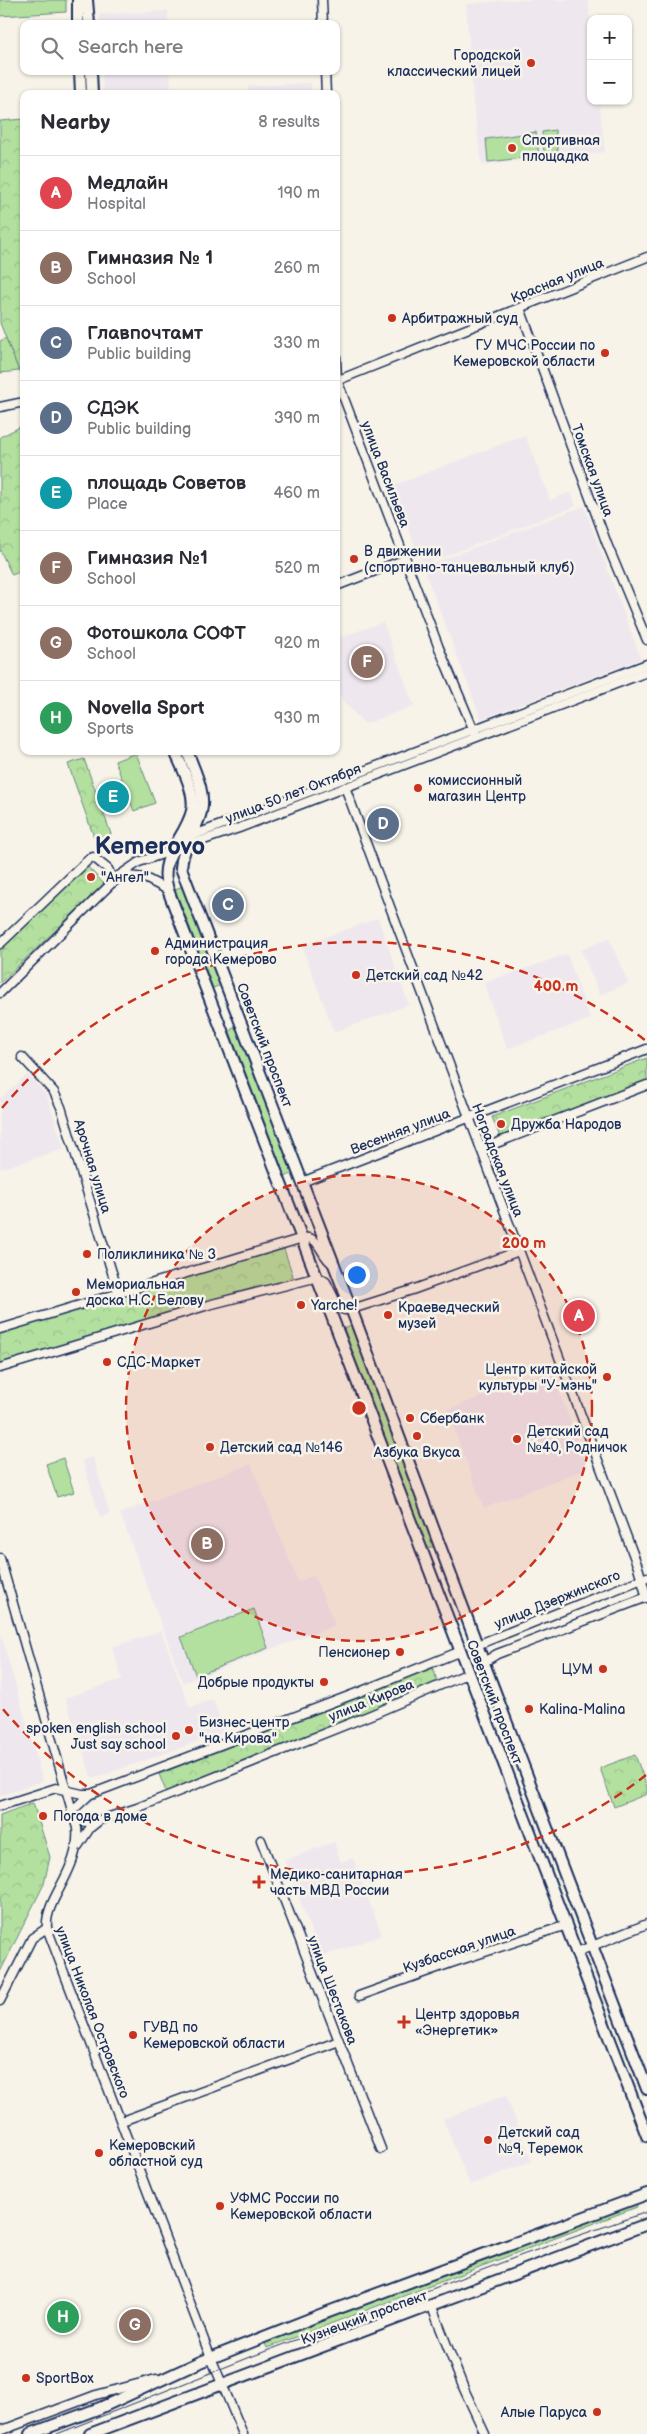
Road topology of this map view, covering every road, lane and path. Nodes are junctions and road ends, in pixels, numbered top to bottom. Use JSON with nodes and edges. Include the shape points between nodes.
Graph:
{"nodes":[{"id":1,"x":78,"y":0,"type":"edge"},
{"id":2,"x":88,"y":0,"type":"edge"},
{"id":3,"x":322,"y":0,"type":"edge"},
{"id":4,"x":78,"y":20,"type":"edge"},
{"id":5,"x":89,"y":20,"type":"edge"},
{"id":6,"x":323,"y":20,"type":"edge"},
{"id":7,"x":80,"y":75,"type":"edge"},
{"id":8,"x":91,"y":75,"type":"edge"},
{"id":9,"x":325,"y":75,"type":"edge"},
{"id":10,"x":81,"y":90,"type":"edge"},
{"id":11,"x":92,"y":90,"type":"edge"},
{"id":12,"x":326,"y":90,"type":"edge"},
{"id":13,"x":647,"y":258,"type":"edge"},
{"id":14,"x":520,"y":308,"type":"junction"},
{"id":15,"x":340,"y":380,"type":"edge"},
{"id":16,"x":340,"y":389,"type":"edge"},
{"id":17,"x":20,"y":403,"type":"edge"},
{"id":18,"x":0,"y":407,"type":"edge"},
{"id":19,"x":406,"y":559,"type":"junction"},
{"id":20,"x":340,"y":584,"type":"edge"},
{"id":21,"x":647,"y":640,"type":"edge"},
{"id":22,"x":647,"y":664,"type":"edge"},
{"id":23,"x":647,"y":672,"type":"edge"},
{"id":24,"x":475,"y":734,"type":"junction"},
{"id":25,"x":176,"y":755,"type":"edge"},
{"id":26,"x":188,"y":755,"type":"edge"},
{"id":27,"x":345,"y":787,"type":"junction"},
{"id":28,"x":188,"y":841,"type":"junction"},
{"id":29,"x":172,"y":850,"type":"junction"},
{"id":30,"x":120,"y":875,"type":"junction"},
{"id":31,"x":114,"y":882,"type":"junction"},
{"id":32,"x":168,"y":890,"type":"junction"},
{"id":33,"x":0,"y":944,"type":"edge"},
{"id":34,"x":229,"y":989,"type":"junction"},
{"id":35,"x":0,"y":993,"type":"edge"},
{"id":36,"x":210,"y":997,"type":"junction"},
{"id":37,"x":244,"y":1029,"type":"junction"},
{"id":38,"x":225,"y":1036,"type":"junction"},
{"id":39,"x":647,"y":1049,"type":"edge"},
{"id":40,"x":22,"y":1057,"type":"dead end"},
{"id":41,"x":647,"y":1085,"type":"edge"},
{"id":42,"x":469,"y":1118,"type":"junction"},
{"id":43,"x":480,"y":1149,"type":"junction"},
{"id":44,"x":302,"y":1182,"type":"junction"},
{"id":45,"x":303,"y":1238,"type":"junction"},
{"id":46,"x":519,"y":1251,"type":"junction"},
{"id":47,"x":334,"y":1264,"type":"junction"},
{"id":48,"x":318,"y":1277,"type":"junction"},
{"id":49,"x":118,"y":1295,"type":"junction"},
{"id":50,"x":352,"y":1309,"type":"junction"},
{"id":51,"x":0,"y":1330,"type":"edge"},
{"id":52,"x":0,"y":1368,"type":"edge"},
{"id":53,"x":438,"y":1543,"type":"junction"},
{"id":54,"x":421,"y":1549,"type":"junction"},
{"id":55,"x":0,"y":1558,"type":"edge"},
{"id":56,"x":644,"y":1578,"type":"edge"},
{"id":57,"x":647,"y":1597,"type":"edge"},
{"id":58,"x":477,"y":1645,"type":"junction"},
{"id":59,"x":461,"y":1651,"type":"junction"},
{"id":60,"x":484,"y":1662,"type":"junction"},
{"id":61,"x":469,"y":1673,"type":"junction"},
{"id":62,"x":65,"y":1789,"type":"junction"},
{"id":63,"x":91,"y":1794,"type":"junction"},
{"id":64,"x":0,"y":1806,"type":"edge"},
{"id":65,"x":72,"y":1811,"type":"junction"},
{"id":66,"x":74,"y":1820,"type":"junction"},
{"id":67,"x":100,"y":1820,"type":"junction"},
{"id":68,"x":261,"y":1840,"type":"dead end"},
{"id":69,"x":78,"y":1846,"type":"junction"},
{"id":70,"x":647,"y":1924,"type":"edge"},
{"id":71,"x":566,"y":1926,"type":"junction"},
{"id":72,"x":47,"y":1928,"type":"junction"},
{"id":73,"x":592,"y":1946,"type":"junction"},
{"id":74,"x":577,"y":1952,"type":"junction"},
{"id":75,"x":359,"y":1996,"type":"dead end"},
{"id":76,"x":0,"y":2001,"type":"edge"},
{"id":77,"x":339,"y":2041,"type":"junction"},
{"id":78,"x":647,"y":2089,"type":"edge"},
{"id":79,"x":122,"y":2121,"type":"junction"},
{"id":80,"x":647,"y":2136,"type":"edge"},
{"id":81,"x":381,"y":2149,"type":"dead end"},
{"id":82,"x":647,"y":2194,"type":"edge"},
{"id":83,"x":647,"y":2224,"type":"edge"},
{"id":84,"x":432,"y":2307,"type":"junction"},
{"id":85,"x":211,"y":2358,"type":"junction"},
{"id":86,"x":170,"y":2375,"type":"junction"},
{"id":87,"x":221,"y":2383,"type":"junction"},
{"id":88,"x":0,"y":2430,"type":"edge"},
{"id":89,"x":30,"y":2434,"type":"edge"},
{"id":90,"x":90,"y":2434,"type":"edge"},
{"id":91,"x":243,"y":2434,"type":"edge"},
{"id":92,"x":485,"y":2434,"type":"edge"}],
"edges":[{"from":1,"to":4,"type":"main road"},
{"from":2,"to":5,"type":"main road"},
{"from":3,"to":6,"type":"street"},
{"from":7,"to":10,"type":"main road"},
{"from":8,"to":11,"type":"main road"},
{"from":9,"to":12,"type":"street"},
{"from":13,"to":14,"type":"street","name":"Красная улица"},
{"from":14,"to":15,"type":"street","name":"Красная улица"},
{"from":14,"to":21,"type":"street","name":"Томская улица","via":[[607,544]]},
{"from":16,"to":19,"type":"street","name":"улица Васильева"},
{"from":17,"to":18,"type":"street"},
{"from":19,"to":20,"type":"street"},
{"from":19,"to":24,"type":"street","name":"улица Васильева"},
{"from":22,"to":24,"type":"street","name":"улица 50 лет Октября"},
{"from":23,"to":24,"type":"street","name":"улица 50 лет Октября"},
{"from":24,"to":27,"type":"street","name":"улица 50 лет Октября"},
{"from":24,"to":28,"type":"street","name":"улица 50 лет Октября"},
{"from":25,"to":29,"type":"main road","name":"Советский проспект","via":[[191,794],[192,811]]},
{"from":26,"to":28,"type":"main road","name":"Советский проспект","via":[[201,796],[201,813]]},
{"from":27,"to":28,"type":"street","name":"улица 50 лет Октября","via":[[239,828]]},
{"from":27,"to":42,"type":"street","name":"Ноградская улица"},
{"from":28,"to":29,"type":"street","name":"улица 50 лет Октября"},
{"from":28,"to":34,"type":"main road","name":"Советский проспект","via":[[181,868]]},
{"from":29,"to":30,"type":"street","name":"улица 50 лет Октября","via":[[139,862]]},
{"from":29,"to":32,"type":"main road","name":"Советский проспект","via":[[165,870]]},
{"from":30,"to":31,"type":"street","name":"улица 50 лет Октября"},
{"from":30,"to":32,"type":"street","via":[[145,878]]},
{"from":31,"to":33,"type":"street","via":[[104,863],[93,856]]},
{"from":31,"to":35,"type":"street","name":"улица 50 лет Октября"},
{"from":32,"to":36,"type":"main road","name":"Советский проспект"},
{"from":34,"to":36,"type":"main road","via":[[228,996],[222,1001],[214,1001]]},
{"from":34,"to":37,"type":"main road","name":"Советский проспект"},
{"from":36,"to":38,"type":"main road","name":"Советский проспект"},
{"from":37,"to":38,"type":"main road","via":[[239,1023],[231,1022],[225,1029]]},
{"from":37,"to":44,"type":"main road","name":"Советский проспект"},
{"from":38,"to":45,"type":"main road","name":"Советский проспект"},
{"from":39,"to":42,"type":"street","name":"Весенняя улица"},
{"from":40,"to":49,"type":"street","name":"Арочная улица","via":[[54,1092],[62,1106]]},
{"from":41,"to":43,"type":"street"},
{"from":42,"to":43,"type":"street","name":"Ноградская улица"},
{"from":42,"to":44,"type":"street","name":"Весенняя улица"},
{"from":43,"to":46,"type":"street","name":"Ноградская улица"},
{"from":44,"to":47,"type":"main road","name":"Советский проспект"},
{"from":45,"to":47,"type":"street","name":"Советский проспект","via":[[312,1237],[324,1257]]},
{"from":45,"to":48,"type":"main road","name":"Советский проспект"},
{"from":45,"to":49,"type":"street"},
{"from":46,"to":50,"type":"street"},
{"from":46,"to":56,"type":"street","name":"Ноградская улица"},
{"from":47,"to":50,"type":"main road","name":"Советский проспект"},
{"from":48,"to":50,"type":"street","name":"Советский проспект","via":[[329,1287],[338,1308]]},
{"from":48,"to":52,"type":"street","via":[[212,1304]]},
{"from":48,"to":54,"type":"main road","name":"Советский проспект"},
{"from":49,"to":51,"type":"street"},
{"from":50,"to":53,"type":"main road","name":"Советский проспект"},
{"from":53,"to":54,"type":"main road","via":[[437,1548],[430,1552]]},
{"from":53,"to":58,"type":"main road","name":"Советский проспект"},
{"from":54,"to":59,"type":"main road","name":"Советский проспект"},
{"from":55,"to":62,"type":"street","name":"улица Николая Островского"},
{"from":56,"to":57,"type":"street","name":"Ноградская улица"},
{"from":56,"to":58,"type":"street","name":"улица Дзержинского"},
{"from":57,"to":60,"type":"street","name":"улица Кирова","via":[[497,1654]]},
{"from":58,"to":59,"type":"main road","name":"улица Кирова"},
{"from":58,"to":60,"type":"main road","name":"Советский проспект"},
{"from":59,"to":61,"type":"main road","name":"Советский проспект"},
{"from":59,"to":63,"type":"street","name":"улица Кирова"},
{"from":60,"to":61,"type":"main road","name":"улица Кирова"},
{"from":60,"to":73,"type":"main road","name":"Советский проспект"},
{"from":61,"to":67,"type":"street","name":"улица Кирова","via":[[365,1718]]},
{"from":61,"to":71,"type":"main road","name":"Советский проспект"},
{"from":62,"to":63,"type":"street"},
{"from":62,"to":64,"type":"street","via":[[48,1789]]},
{"from":62,"to":65,"type":"street","name":"улица Николая Островского"},
{"from":63,"to":65,"type":"street","name":"улица Кирова"},
{"from":65,"to":66,"type":"street","name":"улица Николая Островского"},
{"from":66,"to":67,"type":"street","name":"улица Кирова"},
{"from":66,"to":69,"type":"street","name":"улица Николая Островского"},
{"from":67,"to":69,"type":"street","name":"улица Кирова"},
{"from":68,"to":77,"type":"street","name":"улица Шестакова"},
{"from":69,"to":72,"type":"street","name":"улица Николая Островского","via":[[69,1873],[47,1916]]},
{"from":70,"to":73,"type":"street"},
{"from":71,"to":74,"type":"main road","name":"Советский проспект"},
{"from":71,"to":75,"type":"street","name":"Кузбасская улица"},
{"from":72,"to":76,"type":"street","via":[[32,1938]]},
{"from":72,"to":79,"type":"street","name":"улица Николая Островского"},
{"from":73,"to":74,"type":"street"},
{"from":73,"to":78,"type":"main road","name":"Советский проспект"},
{"from":74,"to":80,"type":"main road","name":"Советский проспект"},
{"from":77,"to":79,"type":"street"},
{"from":77,"to":81,"type":"street","name":"улица Шестакова"},
{"from":79,"to":85,"type":"street","name":"улица Николая Островского"},
{"from":82,"to":85,"type":"main road","name":"Кузнецкий проспект"},
{"from":83,"to":84,"type":"main road","name":"Кузнецкий проспект"},
{"from":84,"to":87,"type":"main road","name":"Кузнецкий проспект"},
{"from":84,"to":92,"type":"street"},
{"from":85,"to":86,"type":"main road","name":"Кузнецкий проспект"},
{"from":85,"to":87,"type":"street","name":"улица Николая Островского"},
{"from":86,"to":88,"type":"street","name":"Кузнецкий проспект","via":[[96,2395]]},
{"from":86,"to":89,"type":"main road","name":"Кузнецкий проспект","via":[[100,2408]]},
{"from":87,"to":90,"type":"main road","name":"Кузнецкий проспект"},
{"from":87,"to":91,"type":"street","name":"улица Николая Островского"}]}
